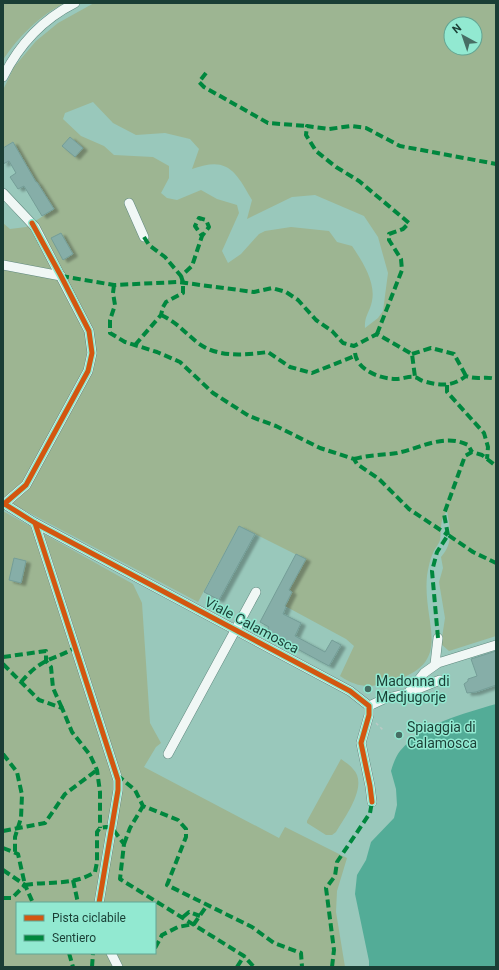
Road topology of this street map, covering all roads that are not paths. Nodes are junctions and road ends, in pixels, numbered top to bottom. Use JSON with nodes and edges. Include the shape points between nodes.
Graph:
{"nodes":[{"id":1,"x":75,"y":3,"type":"edge"},
{"id":2,"x":3,"y":77,"type":"edge"},
{"id":3,"x":3,"y":193,"type":"edge"},
{"id":4,"x":128,"y":203,"type":"dead end"},
{"id":5,"x":144,"y":237,"type":"dead end"},
{"id":6,"x":3,"y":265,"type":"edge"},
{"id":7,"x":62,"y":276,"type":"junction"},
{"id":8,"x":4,"y":504,"type":"edge"},
{"id":9,"x":35,"y":523,"type":"junction"},
{"id":10,"x":256,"y":592,"type":"dead end"},
{"id":11,"x":236,"y":630,"type":"junction"},
{"id":12,"x":438,"y":638,"type":"dead end"},
{"id":13,"x":496,"y":645,"type":"edge"},
{"id":14,"x":436,"y":664,"type":"junction"},
{"id":15,"x":440,"y":680,"type":"dead end"},
{"id":16,"x":408,"y":693,"type":"junction"},
{"id":17,"x":369,"y":706,"type":"junction"},
{"id":18,"x":168,"y":754,"type":"dead end"},
{"id":19,"x":372,"y":802,"type":"dead end"},
{"id":20,"x":99,"y":902,"type":"edge"},
{"id":21,"x":112,"y":954,"type":"edge"},
{"id":22,"x":118,"y":967,"type":"edge"}],
"edges":[{"from":1,"to":2,"type":"street","via":[[58,11],[31,35],[15,55]]},
{"from":3,"to":7,"type":"street","via":[[32,222]]},
{"from":4,"to":5,"type":"street"},
{"from":6,"to":7,"type":"street"},
{"from":7,"to":8,"type":"street","via":[[89,331],[92,342],[91,361],[26,485]]},
{"from":8,"to":9,"type":"street","name":"Viale Calamosca"},
{"from":9,"to":11,"type":"street","name":"Viale Calamosca"},
{"from":9,"to":20,"type":"street","via":[[118,780]]},
{"from":10,"to":11,"type":"street"},
{"from":11,"to":17,"type":"street","name":"Viale Calamosca","via":[[350,691]]},
{"from":11,"to":18,"type":"street"},
{"from":12,"to":14,"type":"street"},
{"from":13,"to":14,"type":"street"},
{"from":14,"to":16,"type":"street","via":[[424,673]]},
{"from":15,"to":16,"type":"street"},
{"from":16,"to":17,"type":"street"},
{"from":17,"to":19,"type":"street","via":[[361,743]]},
{"from":21,"to":22,"type":"street"}]}
